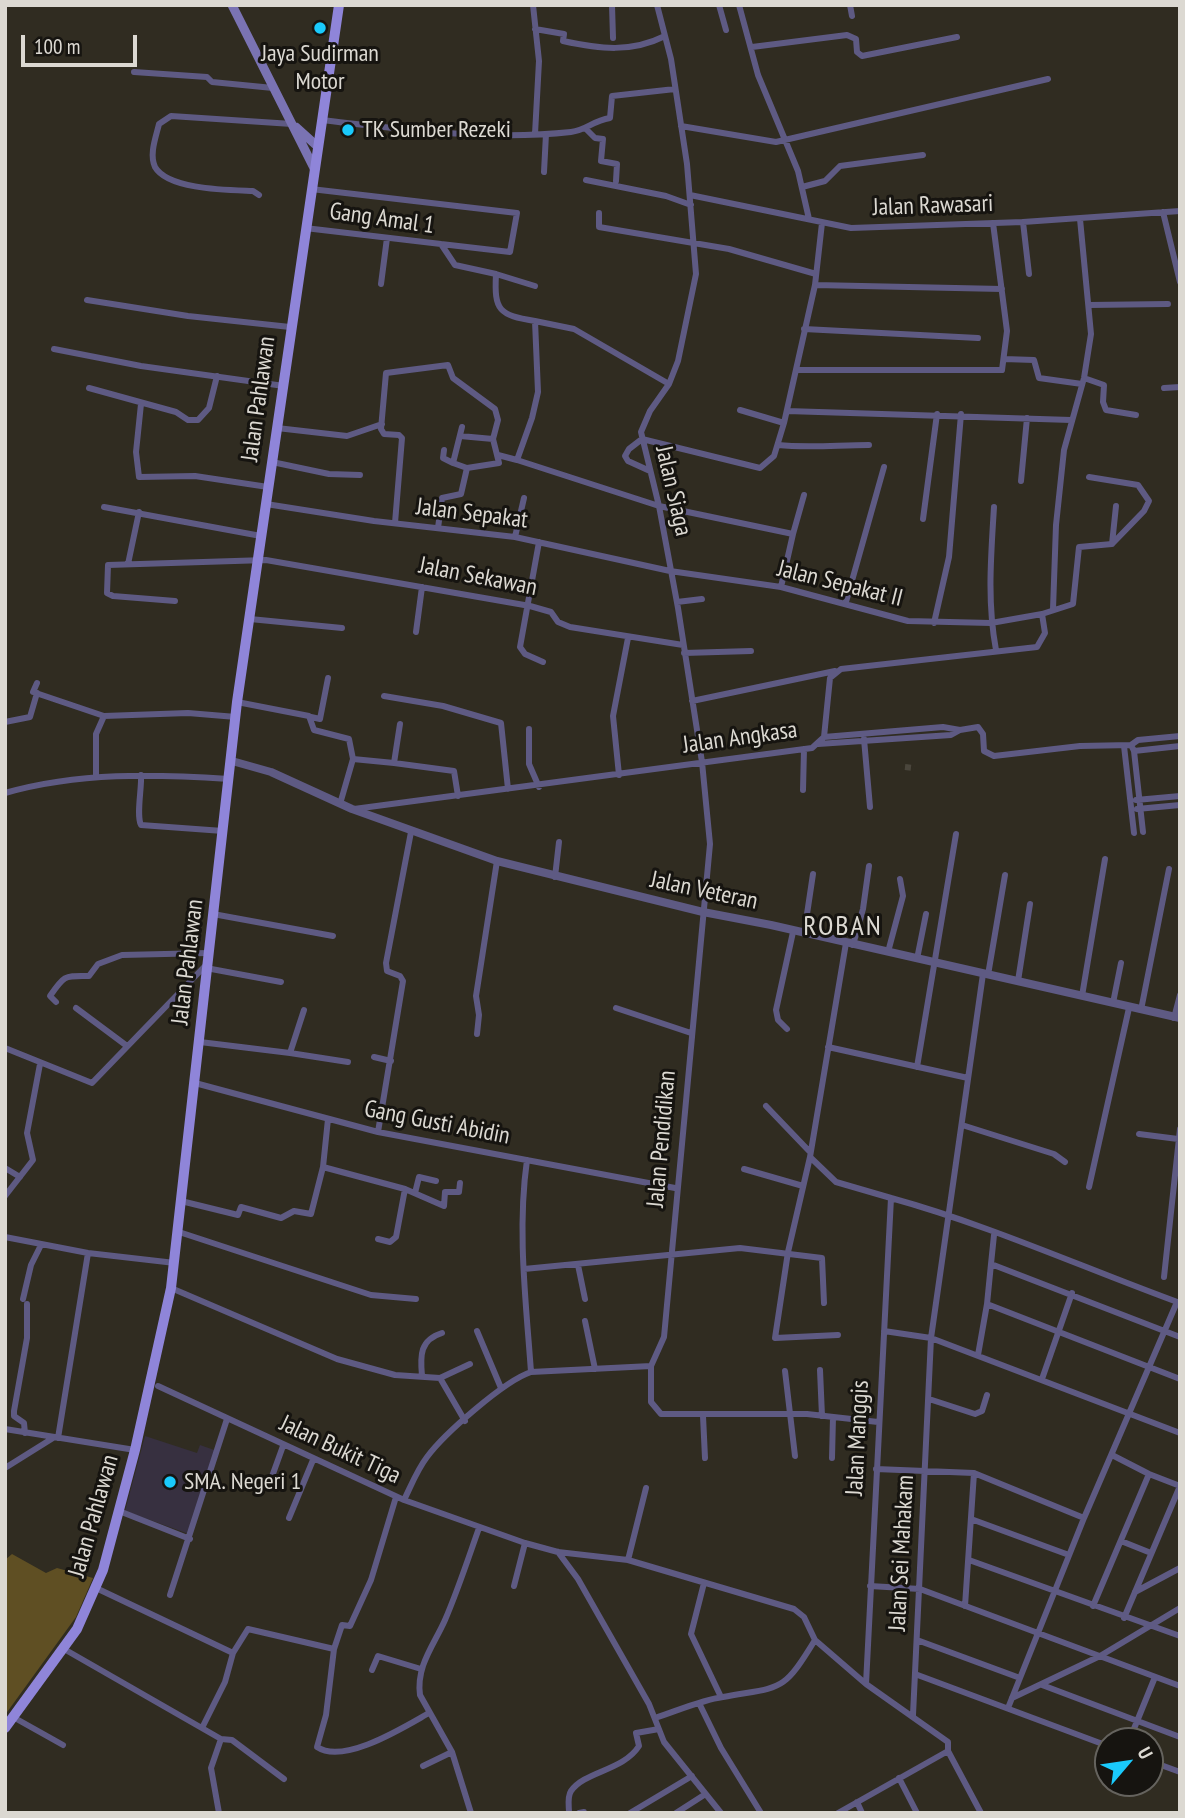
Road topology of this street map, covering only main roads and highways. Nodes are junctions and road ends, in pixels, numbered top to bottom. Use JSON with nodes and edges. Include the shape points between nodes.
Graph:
{"nodes":[{"id":1,"x":232,"y":5,"type":"edge"},
{"id":2,"x":339,"y":5,"type":"edge"},
{"id":3,"x":292,"y":124,"type":"junction"},
{"id":4,"x":317,"y":146,"type":"junction"},
{"id":5,"x":314,"y":169,"type":"junction"},
{"id":6,"x":5,"y":1728,"type":"edge"}],
"edges":[{"from":1,"to":3,"type":"main road"},
{"from":2,"to":4,"type":"main road","name":"Jalan Pahlawan"},
{"from":3,"to":4,"type":"main road"},
{"from":3,"to":5,"type":"main road"},
{"from":4,"to":5,"type":"main road","name":"Jalan Pahlawan"},
{"from":5,"to":6,"type":"main road","name":"Jalan Pahlawan","via":[[237,702],[179,1232],[155,1385],[87,1611]]}]}
